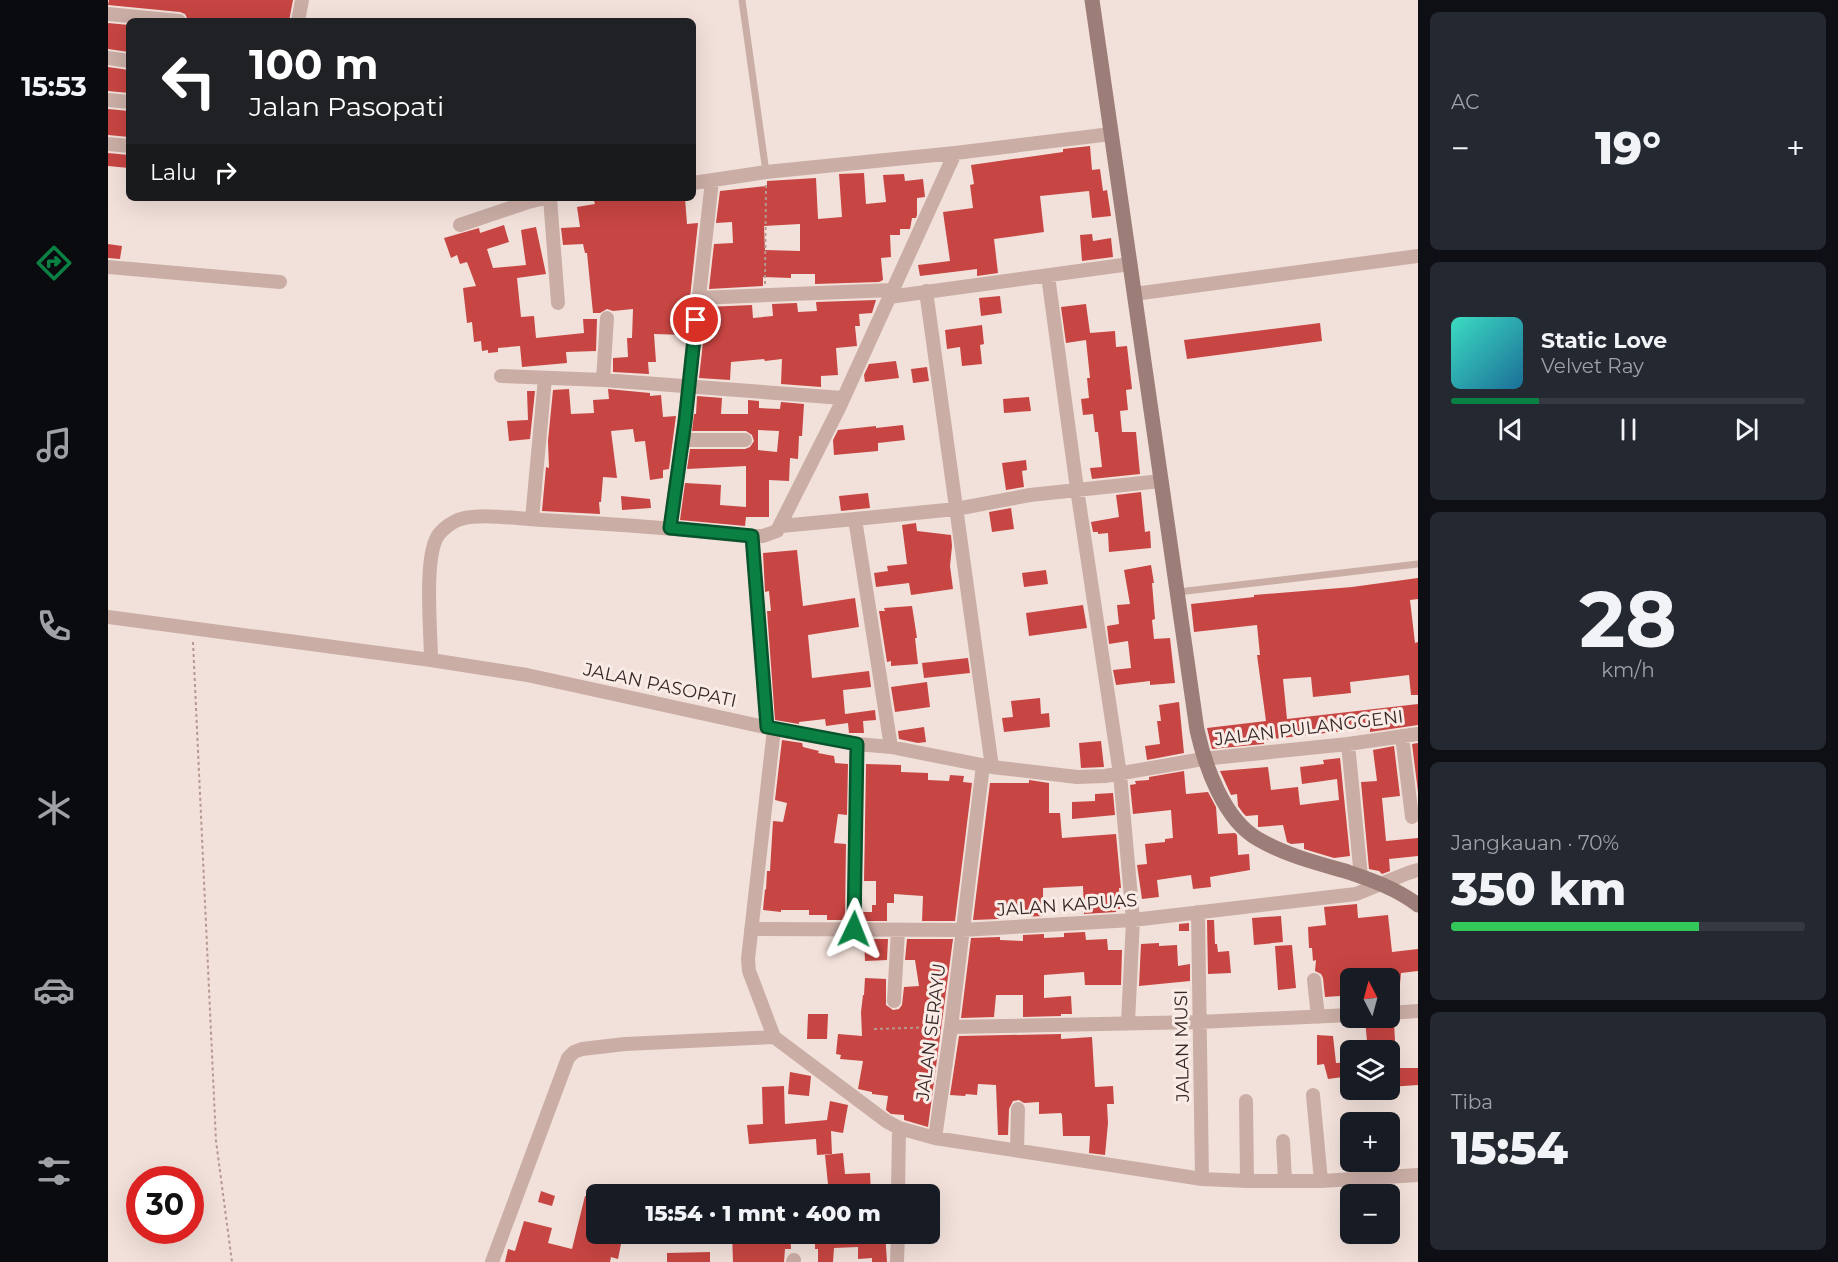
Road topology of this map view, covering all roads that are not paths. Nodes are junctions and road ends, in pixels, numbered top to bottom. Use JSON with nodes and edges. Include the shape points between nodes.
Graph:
{"nodes":[{"id":1,"x":302,"y":0,"type":"edge"},
{"id":2,"x":742,"y":0,"type":"edge"},
{"id":3,"x":1092,"y":0,"type":"edge"},
{"id":4,"x":108,"y":14,"type":"edge"},
{"id":5,"x":149,"y":18,"type":"edge"},
{"id":6,"x":299,"y":18,"type":"edge"},
{"id":7,"x":108,"y":58,"type":"edge"},
{"id":8,"x":126,"y":61,"type":"edge"},
{"id":9,"x":108,"y":100,"type":"edge"},
{"id":10,"x":126,"y":102,"type":"edge"},
{"id":11,"x":1110,"y":134,"type":"junction"},
{"id":12,"x":108,"y":144,"type":"edge"},
{"id":13,"x":126,"y":146,"type":"edge"},
{"id":14,"x":955,"y":153,"type":"junction"},
{"id":15,"x":766,"y":172,"type":"junction"},
{"id":16,"x":712,"y":181,"type":"junction"},
{"id":17,"x":696,"y":183,"type":"edge"},
{"id":18,"x":537,"y":201,"type":"edge"},
{"id":19,"x":548,"y":201,"type":"edge"},
{"id":20,"x":460,"y":225,"type":"dead end"},
{"id":21,"x":1418,"y":256,"type":"edge"},
{"id":22,"x":1130,"y":264,"type":"junction"},
{"id":23,"x":108,"y":267,"type":"edge"},
{"id":24,"x":1048,"y":276,"type":"junction"},
{"id":25,"x":280,"y":282,"type":"dead end"},
{"id":26,"x":926,"y":291,"type":"junction"},
{"id":27,"x":890,"y":293,"type":"junction"},
{"id":28,"x":1134,"y":294,"type":"junction"},
{"id":29,"x":698,"y":298,"type":"junction"},
{"id":30,"x":558,"y":303,"type":"dead end"},
{"id":31,"x":607,"y":318,"type":"dead end"},
{"id":32,"x":501,"y":376,"type":"dead end"},
{"id":33,"x":545,"y":378,"type":"junction"},
{"id":34,"x":603,"y":380,"type":"junction"},
{"id":35,"x":689,"y":386,"type":"junction"},
{"id":36,"x":843,"y":398,"type":"junction"},
{"id":37,"x":683,"y":440,"type":"junction"},
{"id":38,"x":745,"y":440,"type":"dead end"},
{"id":39,"x":1161,"y":481,"type":"junction"},
{"id":40,"x":1077,"y":489,"type":"junction"},
{"id":41,"x":956,"y":509,"type":"junction"},
{"id":42,"x":532,"y":519,"type":"junction"},
{"id":43,"x":855,"y":519,"type":"junction"},
{"id":44,"x":781,"y":526,"type":"junction"},
{"id":45,"x":670,"y":528,"type":"junction"},
{"id":46,"x":752,"y":536,"type":"junction"},
{"id":47,"x":1418,"y":564,"type":"edge"},
{"id":48,"x":1178,"y":592,"type":"junction"},
{"id":49,"x":108,"y":617,"type":"edge"},
{"id":50,"x":431,"y":660,"type":"junction"},
{"id":51,"x":770,"y":728,"type":"junction"},
{"id":52,"x":1418,"y":734,"type":"edge"},
{"id":53,"x":1402,"y":736,"type":"junction"},
{"id":54,"x":857,"y":744,"type":"junction"},
{"id":55,"x":1348,"y":744,"type":"junction"},
{"id":56,"x":891,"y":747,"type":"junction"},
{"id":57,"x":1203,"y":759,"type":"junction"},
{"id":58,"x":987,"y":766,"type":"junction"},
{"id":59,"x":1120,"y":774,"type":"junction"},
{"id":60,"x":1412,"y":817,"type":"dead end"},
{"id":61,"x":1418,"y":870,"type":"edge"},
{"id":62,"x":1361,"y":877,"type":"junction"},
{"id":63,"x":1382,"y":884,"type":"junction"},
{"id":64,"x":1418,"y":904,"type":"edge"},
{"id":65,"x":1198,"y":912,"type":"junction"},
{"id":66,"x":1133,"y":920,"type":"junction"},
{"id":67,"x":751,"y":929,"type":"junction"},
{"id":68,"x":854,"y":929,"type":"junction"},
{"id":69,"x":898,"y":930,"type":"junction"},
{"id":70,"x":962,"y":930,"type":"junction"},
{"id":71,"x":1314,"y":980,"type":"dead end"},
{"id":72,"x":894,"y":1001,"type":"dead end"},
{"id":73,"x":1418,"y":1011,"type":"edge"},
{"id":74,"x":1400,"y":1012,"type":"edge"},
{"id":75,"x":1340,"y":1016,"type":"edge"},
{"id":76,"x":1318,"y":1017,"type":"junction"},
{"id":77,"x":1128,"y":1022,"type":"junction"},
{"id":78,"x":1199,"y":1022,"type":"junction"},
{"id":79,"x":951,"y":1027,"type":"junction"},
{"id":80,"x":774,"y":1037,"type":"junction"},
{"id":81,"x":1313,"y":1095,"type":"dead end"},
{"id":82,"x":1246,"y":1101,"type":"dead end"},
{"id":83,"x":1018,"y":1109,"type":"dead end"},
{"id":84,"x":898,"y":1128,"type":"junction"},
{"id":85,"x":935,"y":1138,"type":"junction"},
{"id":86,"x":1283,"y":1140,"type":"dead end"},
{"id":87,"x":1017,"y":1150,"type":"junction"},
{"id":88,"x":1418,"y":1175,"type":"edge"},
{"id":89,"x":1202,"y":1179,"type":"junction"},
{"id":90,"x":1247,"y":1181,"type":"junction"},
{"id":91,"x":1285,"y":1181,"type":"junction"},
{"id":92,"x":1322,"y":1181,"type":"junction"},
{"id":93,"x":898,"y":1184,"type":"edge"},
{"id":94,"x":898,"y":1244,"type":"edge"},
{"id":95,"x":492,"y":1262,"type":"edge"},
{"id":96,"x":897,"y":1262,"type":"edge"}],
"edges":[{"from":1,"to":6,"type":"street"},
{"from":2,"to":15,"type":"lane"},
{"from":3,"to":11,"type":"main road"},
{"from":4,"to":5,"type":"street"},
{"from":7,"to":8,"type":"street"},
{"from":9,"to":10,"type":"street"},
{"from":11,"to":14,"type":"street"},
{"from":11,"to":22,"type":"main road"},
{"from":12,"to":13,"type":"street"},
{"from":14,"to":15,"type":"street"},
{"from":14,"to":27,"type":"street"},
{"from":15,"to":16,"type":"street"},
{"from":16,"to":17,"type":"street"},
{"from":16,"to":29,"type":"street"},
{"from":18,"to":20,"type":"street"},
{"from":19,"to":30,"type":"street"},
{"from":21,"to":28,"type":"street"},
{"from":22,"to":24,"type":"street"},
{"from":22,"to":28,"type":"main road"},
{"from":23,"to":25,"type":"street"},
{"from":24,"to":26,"type":"street"},
{"from":24,"to":40,"type":"street"},
{"from":26,"to":27,"type":"street"},
{"from":26,"to":41,"type":"street","name":"JALAN SERAYU"},
{"from":27,"to":29,"type":"street"},
{"from":27,"to":36,"type":"street"},
{"from":28,"to":39,"type":"main road"},
{"from":29,"to":35,"type":"street"},
{"from":31,"to":34,"type":"street"},
{"from":32,"to":33,"type":"street"},
{"from":33,"to":34,"type":"street"},
{"from":33,"to":42,"type":"street"},
{"from":34,"to":35,"type":"street"},
{"from":35,"to":36,"type":"street"},
{"from":35,"to":37,"type":"street"},
{"from":36,"to":44,"type":"street"},
{"from":37,"to":38,"type":"street"},
{"from":37,"to":45,"type":"street"},
{"from":39,"to":40,"type":"street"},
{"from":39,"to":48,"type":"main road"},
{"from":40,"to":41,"type":"street"},
{"from":40,"to":59,"type":"street"},
{"from":41,"to":43,"type":"street"},
{"from":41,"to":58,"type":"street","name":"JALAN SERAYU"},
{"from":42,"to":45,"type":"street"},
{"from":42,"to":50,"type":"street","via":[[460,519],[438,536],[429,561]]},
{"from":43,"to":44,"type":"street"},
{"from":43,"to":56,"type":"street"},
{"from":44,"to":46,"type":"street","via":[[772,534]]},
{"from":45,"to":46,"type":"street"},
{"from":46,"to":51,"type":"street"},
{"from":47,"to":48,"type":"lane"},
{"from":48,"to":57,"type":"main road"},
{"from":49,"to":50,"type":"street","name":"JALAN PASOPATI"},
{"from":50,"to":51,"type":"street","name":"JALAN PASOPATI","via":[[526,675]]},
{"from":51,"to":54,"type":"street","name":"JALAN PASOPATI"},
{"from":51,"to":67,"type":"street"},
{"from":52,"to":53,"type":"street","name":"JALAN PULANGGENI"},
{"from":53,"to":55,"type":"street","name":"JALAN PULANGGENI"},
{"from":53,"to":60,"type":"street"},
{"from":54,"to":56,"type":"street","name":"JALAN PASOPATI"},
{"from":54,"to":68,"type":"street"},
{"from":55,"to":57,"type":"street","name":"JALAN PULANGGENI"},
{"from":55,"to":62,"type":"street"},
{"from":56,"to":58,"type":"street","name":"JALAN PASOPATI"},
{"from":57,"to":59,"type":"street","name":"JALAN PASOPATI"},
{"from":57,"to":62,"type":"main road","via":[[1220,798],[1255,838]]},
{"from":58,"to":59,"type":"street","name":"JALAN PASOPATI","via":[[1077,777]]},
{"from":58,"to":70,"type":"street","name":"JALAN SERAYU"},
{"from":59,"to":66,"type":"street"},
{"from":61,"to":63,"type":"street","name":"JALAN KAPUAS"},
{"from":62,"to":63,"type":"main road"},
{"from":63,"to":64,"type":"main road"},
{"from":63,"to":65,"type":"street","name":"JALAN KAPUAS","via":[[1356,894]]},
{"from":65,"to":66,"type":"street","name":"JALAN KAPUAS"},
{"from":65,"to":78,"type":"street","name":"JALAN MUSI"},
{"from":66,"to":70,"type":"street","name":"JALAN KAPUAS"},
{"from":66,"to":77,"type":"street"},
{"from":67,"to":68,"type":"street","name":"JALAN KAPUAS"},
{"from":67,"to":80,"type":"street","via":[[749,971]]},
{"from":68,"to":69,"type":"street","name":"JALAN KAPUAS"},
{"from":69,"to":70,"type":"street","name":"JALAN KAPUAS"},
{"from":69,"to":72,"type":"street"},
{"from":70,"to":79,"type":"street","name":"JALAN SERAYU"},
{"from":71,"to":76,"type":"street"},
{"from":73,"to":74,"type":"street"},
{"from":75,"to":76,"type":"street"},
{"from":76,"to":78,"type":"street"},
{"from":77,"to":78,"type":"street"},
{"from":77,"to":79,"type":"street"},
{"from":78,"to":89,"type":"street","name":"JALAN MUSI"},
{"from":79,"to":85,"type":"street","name":"JALAN SERAYU"},
{"from":80,"to":84,"type":"street"},
{"from":80,"to":95,"type":"street","via":[[625,1044],[574,1053],[563,1067]]},
{"from":81,"to":92,"type":"street"},
{"from":82,"to":90,"type":"street"},
{"from":83,"to":87,"type":"street"},
{"from":84,"to":85,"type":"street"},
{"from":84,"to":93,"type":"street"},
{"from":85,"to":87,"type":"street"},
{"from":86,"to":91,"type":"street"},
{"from":87,"to":89,"type":"street"},
{"from":88,"to":92,"type":"street"},
{"from":89,"to":90,"type":"street"},
{"from":90,"to":91,"type":"street"},
{"from":91,"to":92,"type":"street"},
{"from":94,"to":96,"type":"street"}]}
